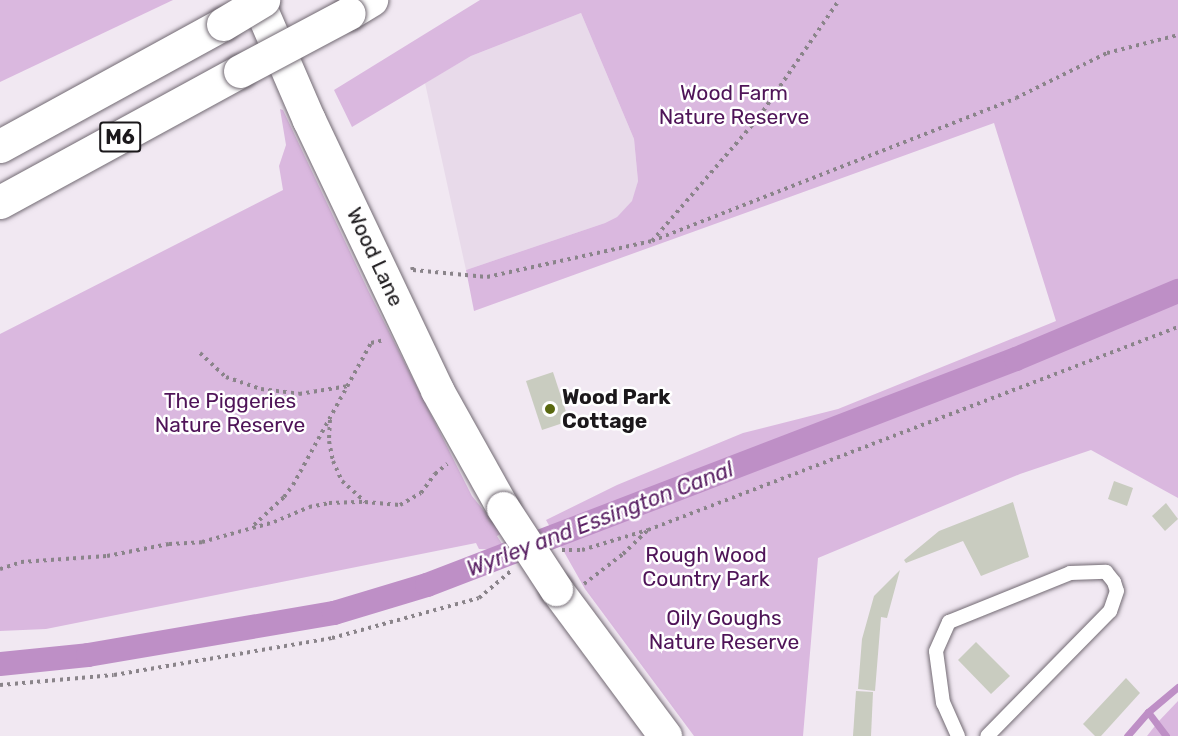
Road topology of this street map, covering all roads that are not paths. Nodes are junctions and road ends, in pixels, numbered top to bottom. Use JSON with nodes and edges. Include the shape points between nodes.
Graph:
{"nodes":[{"id":1,"x":257,"y":0,"type":"edge"},
{"id":2,"x":263,"y":0,"type":"edge"},
{"id":3,"x":360,"y":7,"type":"edge"},
{"id":4,"x":0,"y":146,"type":"edge"},
{"id":5,"x":0,"y":202,"type":"edge"},
{"id":6,"x":665,"y":736,"type":"edge"},
{"id":7,"x":958,"y":736,"type":"edge"},
{"id":8,"x":987,"y":736,"type":"edge"}],
"edges":[{"from":1,"to":6,"type":"main road","name":"Wood Lane","bridge":true,"via":[[309,120],[437,390],[503,508],[558,593]]},
{"from":2,"to":4,"type":"main road","number":"M6","bridge":true},
{"from":3,"to":5,"type":"main road","number":"M6","bridge":true},
{"from":7,"to":8,"type":"lane","via":[[943,703],[936,651],[949,622],[1070,573],[1106,572],[1117,591],[1110,611]]}]}
